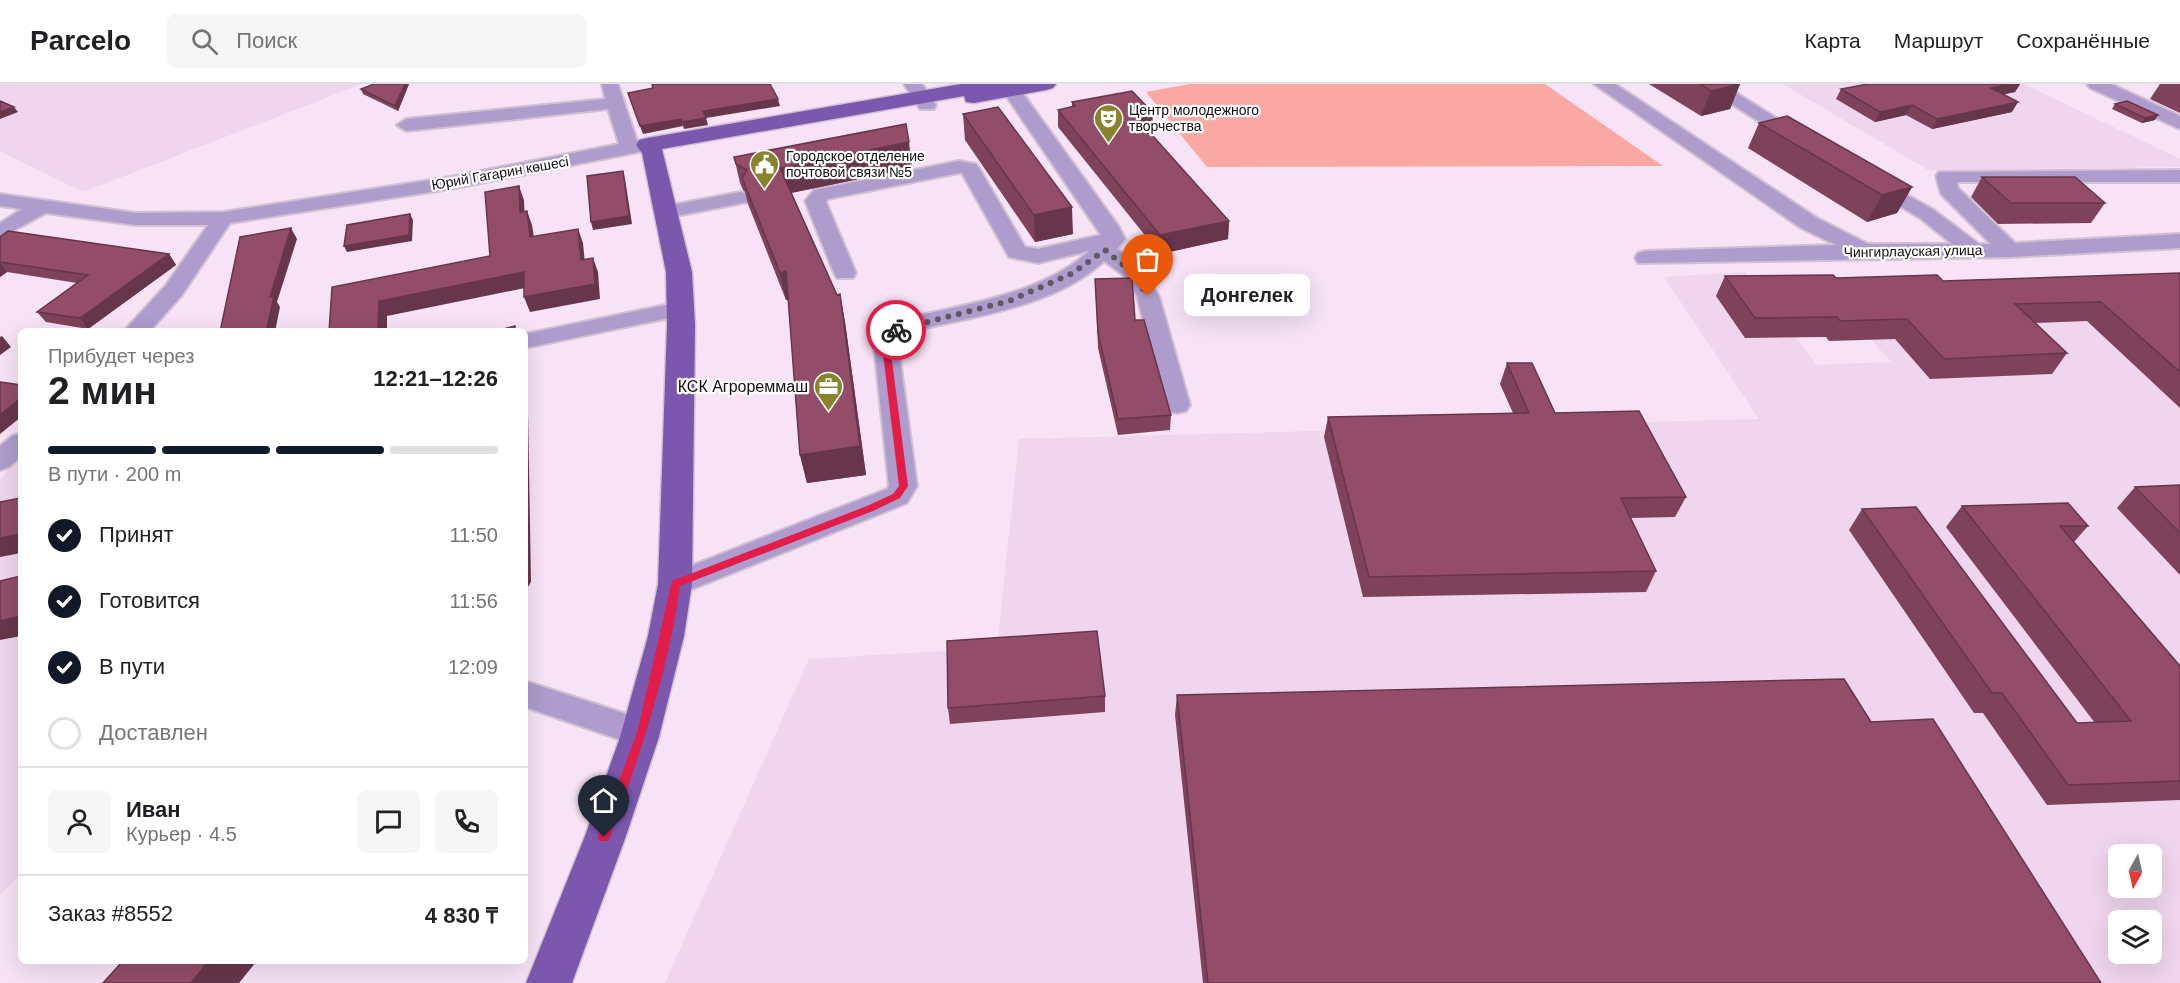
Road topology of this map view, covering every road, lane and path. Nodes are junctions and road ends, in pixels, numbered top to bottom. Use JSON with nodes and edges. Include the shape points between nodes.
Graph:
{"nodes":[{"id":1,"x":610,"y":84,"type":"edge"},
{"id":2,"x":1047,"y":84,"type":"edge"},
{"id":3,"x":1602,"y":84,"type":"edge"},
{"id":4,"x":1709,"y":84,"type":"edge"},
{"id":5,"x":2096,"y":84,"type":"edge"},
{"id":6,"x":1005,"y":86,"type":"edge"},
{"id":7,"x":921,"y":95,"type":"edge"},
{"id":8,"x":616,"y":103,"type":"junction"},
{"id":9,"x":2180,"y":123,"type":"edge"},
{"id":10,"x":406,"y":125,"type":"dead end"},
{"id":11,"x":643,"y":149,"type":"junction"},
{"id":12,"x":1821,"y":152,"type":"edge"},
{"id":13,"x":1850,"y":169,"type":"edge"},
{"id":14,"x":2180,"y":176,"type":"edge"},
{"id":15,"x":741,"y":198,"type":"edge"},
{"id":16,"x":0,"y":200,"type":"edge"},
{"id":17,"x":41,"y":207,"type":"junction"},
{"id":18,"x":666,"y":212,"type":"junction"},
{"id":19,"x":223,"y":218,"type":"junction"},
{"id":20,"x":0,"y":232,"type":"edge"},
{"id":21,"x":2180,"y":241,"type":"edge"},
{"id":22,"x":1109,"y":245,"type":"junction"},
{"id":23,"x":1863,"y":250,"type":"junction"},
{"id":24,"x":1974,"y":250,"type":"junction"},
{"id":25,"x":2010,"y":250,"type":"junction"},
{"id":26,"x":1646,"y":258,"type":"dead end"},
{"id":27,"x":845,"y":273,"type":"dead end"},
{"id":28,"x":680,"y":309,"type":"junction"},
{"id":29,"x":139,"y":328,"type":"edge"},
{"id":30,"x":528,"y":341,"type":"edge"},
{"id":31,"x":1177,"y":405,"type":"dead end"},
{"id":32,"x":18,"y":445,"type":"edge"},
{"id":33,"x":0,"y":461,"type":"edge"},
{"id":34,"x":675,"y":584,"type":"junction"},
{"id":35,"x":528,"y":695,"type":"edge"},
{"id":36,"x":642,"y":733,"type":"junction"},
{"id":37,"x":549,"y":983,"type":"edge"}],
"edges":[{"from":1,"to":8,"type":"street"},
{"from":2,"to":6,"type":"main road","name":"Юрий Гагарин көшесі"},
{"from":3,"to":23,"type":"street","via":[[1809,223]]},
{"from":4,"to":12,"type":"street"},
{"from":5,"to":9,"type":"street"},
{"from":6,"to":7,"type":"main road","name":"Юрий Гагарин көшесі"},
{"from":6,"to":22,"type":"street","via":[[1108,227]]},
{"from":7,"to":11,"type":"main road","name":"Юрий Гагарин көшесі"},
{"from":8,"to":10,"type":"street"},
{"from":8,"to":11,"type":"street"},
{"from":11,"to":18,"type":"main road"},
{"from":11,"to":19,"type":"street","name":"Юрий Гагарин көшесі"},
{"from":13,"to":24,"type":"street","via":[[1927,214]]},
{"from":14,"to":25,"type":"street","via":[[1946,176],[1948,190]]},
{"from":15,"to":18,"type":"street"},
{"from":16,"to":17,"type":"street","name":"Юрий Гагарин көшесі"},
{"from":17,"to":19,"type":"street","name":"Юрий Гагарин көшесі","via":[[136,219]]},
{"from":17,"to":20,"type":"street"},
{"from":18,"to":28,"type":"main road","via":[[679,272]]},
{"from":19,"to":29,"type":"street","via":[[174,290]]},
{"from":21,"to":25,"type":"street","name":"Чингирлауская улица"},
{"from":22,"to":27,"type":"street","via":[[1038,256],[1017,252],[969,168],[959,166],[817,197],[815,201]]},
{"from":22,"to":31,"type":"street","via":[[1148,296]]},
{"from":22,"to":34,"type":"street","via":[[1071,274],[1009,301],[899,327],[889,335],[886,345],[903,486],[897,496]]},
{"from":23,"to":24,"type":"street","name":"Чингирлауская улица"},
{"from":23,"to":26,"type":"street","name":"Чингирлауская улица"},
{"from":24,"to":25,"type":"street","name":"Чингирлауская улица"},
{"from":28,"to":30,"type":"street"},
{"from":28,"to":34,"type":"main road"},
{"from":32,"to":33,"type":"street"},
{"from":34,"to":36,"type":"main road","via":[[671,616]]},
{"from":35,"to":36,"type":"street"},
{"from":36,"to":37,"type":"main road"}]}
